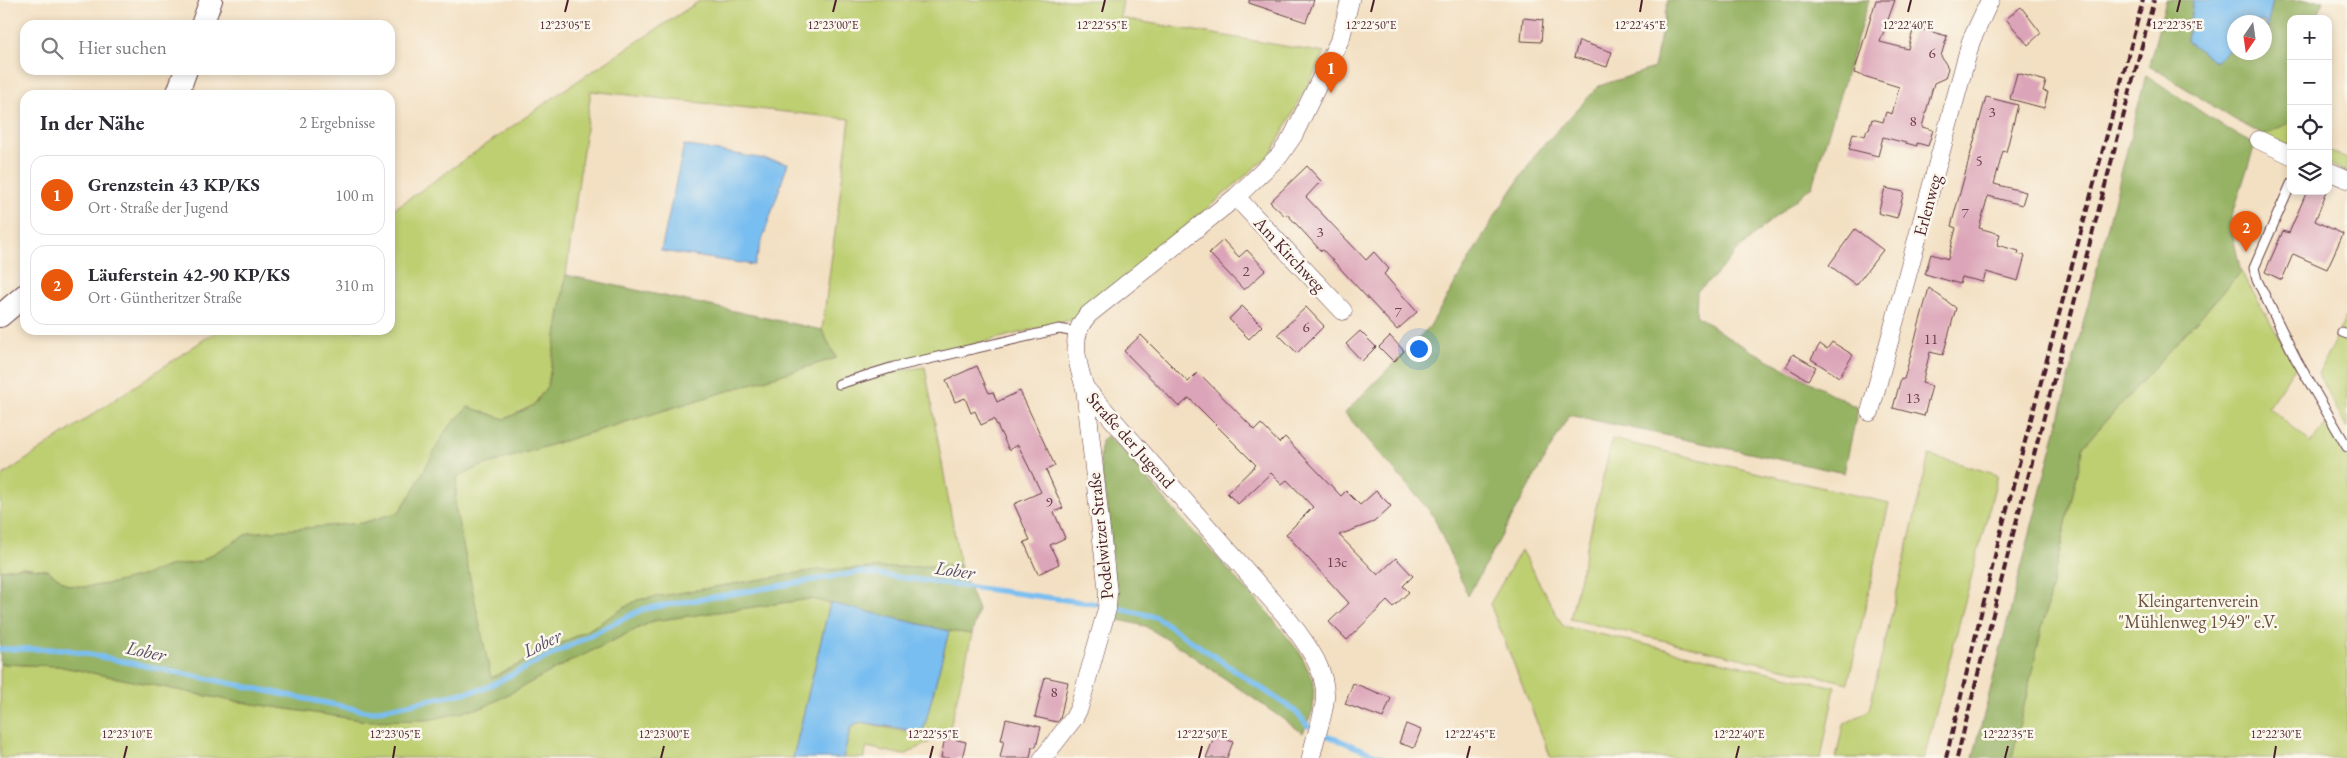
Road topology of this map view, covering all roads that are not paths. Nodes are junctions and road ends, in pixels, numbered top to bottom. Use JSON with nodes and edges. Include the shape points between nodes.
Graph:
{"nodes":[{"id":1,"x":210,"y":0,"type":"edge"},
{"id":2,"x":1350,"y":0,"type":"edge"},
{"id":3,"x":1990,"y":0,"type":"edge"},
{"id":4,"x":204,"y":20,"type":"edge"},
{"id":5,"x":184,"y":75,"type":"edge"},
{"id":6,"x":180,"y":90,"type":"edge"},
{"id":7,"x":2259,"y":140,"type":"dead end"},
{"id":8,"x":2287,"y":152,"type":"edge"},
{"id":9,"x":2332,"y":173,"type":"edge"},
{"id":10,"x":2347,"y":179,"type":"edge"},
{"id":11,"x":2287,"y":193,"type":"edge"},
{"id":12,"x":1236,"y":197,"type":"junction"},
{"id":13,"x":20,"y":299,"type":"edge"},
{"id":14,"x":1343,"y":311,"type":"dead end"},
{"id":15,"x":0,"y":316,"type":"edge"},
{"id":16,"x":1076,"y":332,"type":"junction"},
{"id":17,"x":839,"y":384,"type":"dead end"},
{"id":18,"x":1085,"y":388,"type":"junction"},
{"id":19,"x":1870,"y":412,"type":"dead end"},
{"id":20,"x":2347,"y":448,"type":"edge"},
{"id":21,"x":1043,"y":758,"type":"edge"},
{"id":22,"x":1311,"y":758,"type":"edge"}],
"edges":[{"from":1,"to":4,"type":"street"},
{"from":2,"to":12,"type":"street","via":[[1341,36],[1293,136],[1280,155]]},
{"from":3,"to":19,"type":"street","name":"Erlenweg","via":[[1971,41]]},
{"from":5,"to":6,"type":"street"},
{"from":7,"to":8,"type":"street"},
{"from":9,"to":10,"type":"street"},
{"from":11,"to":20,"type":"lane","via":[[2254,268],[2296,359]]},
{"from":12,"to":14,"type":"street","name":"Am Kirchweg"},
{"from":12,"to":16,"type":"street","via":[[1089,314]]},
{"from":13,"to":15,"type":"street"},
{"from":16,"to":17,"type":"lane","via":[[1059,329],[894,367]]},
{"from":16,"to":18,"type":"street","name":"Straße der Jugend","via":[[1079,371]]},
{"from":18,"to":21,"type":"street","name":"Podelwitzer Straße","via":[[1108,609],[1079,708]]},
{"from":18,"to":22,"type":"street","name":"Straße der Jugend","via":[[1284,614],[1310,650],[1326,689]]}]}
